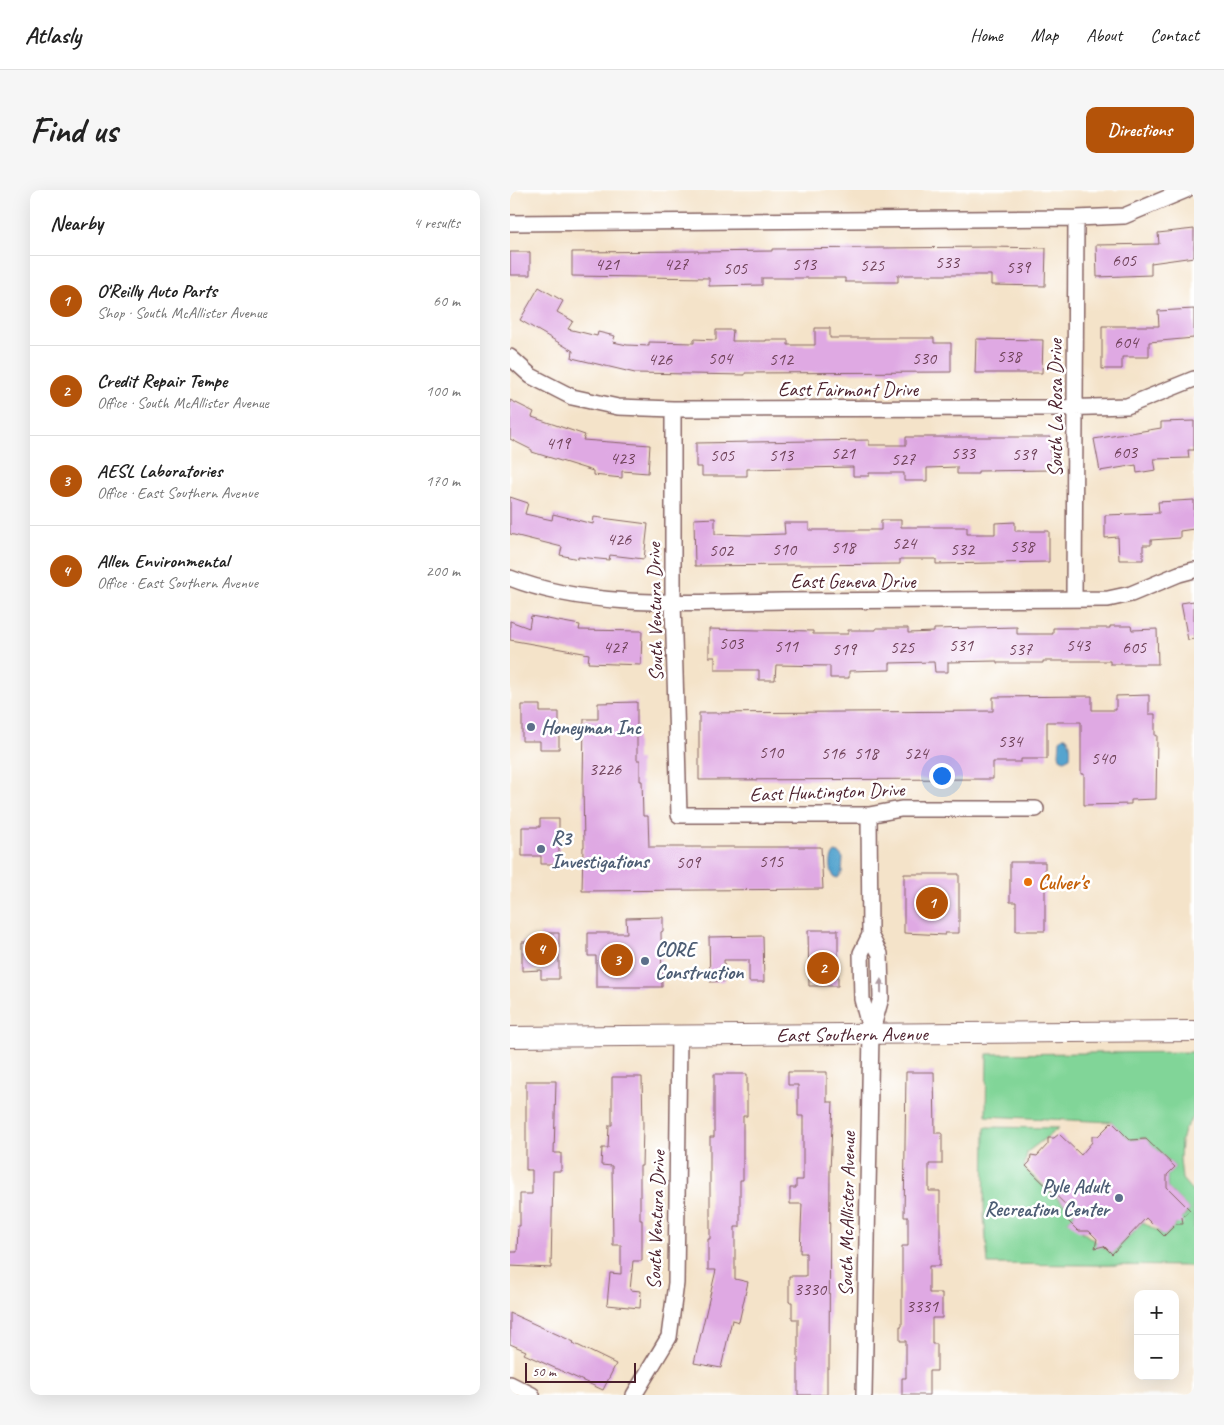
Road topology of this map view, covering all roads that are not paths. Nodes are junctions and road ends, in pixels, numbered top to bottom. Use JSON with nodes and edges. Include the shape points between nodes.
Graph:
{"nodes":[{"id":1,"x":1186,"y":190,"type":"edge"},
{"id":2,"x":1076,"y":218,"type":"junction"},
{"id":3,"x":510,"y":223,"type":"edge"},
{"id":4,"x":510,"y":357,"type":"edge"},
{"id":5,"x":1194,"y":379,"type":"edge"},
{"id":6,"x":1076,"y":408,"type":"junction"},
{"id":7,"x":673,"y":410,"type":"junction"},
{"id":8,"x":1194,"y":570,"type":"edge"},
{"id":9,"x":510,"y":578,"type":"edge"},
{"id":10,"x":1074,"y":599,"type":"junction"},
{"id":11,"x":673,"y":602,"type":"junction"},
{"id":12,"x":1036,"y":809,"type":"dead end"},
{"id":13,"x":679,"y":815,"type":"joint"},
{"id":14,"x":869,"y":815,"type":"junction"},
{"id":15,"x":1194,"y":1031,"type":"edge"},
{"id":16,"x":871,"y":1034,"type":"junction"},
{"id":17,"x":679,"y":1036,"type":"junction"},
{"id":18,"x":510,"y":1037,"type":"edge"},
{"id":19,"x":510,"y":1384,"type":"edge"},
{"id":20,"x":532,"y":1395,"type":"edge"},
{"id":21,"x":634,"y":1395,"type":"edge"},
{"id":22,"x":864,"y":1395,"type":"edge"}],
"edges":[{"from":1,"to":2,"type":"street","via":[[1124,216]]},
{"from":2,"to":3,"type":"street"},
{"from":2,"to":6,"type":"street","name":"South La Rosa Drive"},
{"from":4,"to":7,"type":"street","name":"East Fairmont Drive","via":[[531,376],[572,397],[618,408]]},
{"from":5,"to":6,"type":"street","name":"East Fairmont Drive","via":[[1127,406]]},
{"from":6,"to":7,"type":"street","name":"East Fairmont Drive"},
{"from":6,"to":10,"type":"street","name":"South La Rosa Drive"},
{"from":7,"to":11,"type":"street","name":"South Ventura Drive"},
{"from":8,"to":10,"type":"street","name":"East Geneva Drive","via":[[1131,594],[1108,599]]},
{"from":9,"to":11,"type":"street","name":"East Geneva Drive","via":[[593,599]]},
{"from":10,"to":11,"type":"street","name":"East Geneva Drive"},
{"from":11,"to":13,"type":"street","name":"South Ventura Drive"},
{"from":12,"to":14,"type":"street","name":"East Huntington Drive","via":[[901,809]]},
{"from":13,"to":14,"type":"street","name":"East Huntington Drive"},
{"from":14,"to":16,"type":"street","name":"South McAllister Avenue","via":[[870,935],[880,954],[881,998]]},
{"from":15,"to":16,"type":"main road","name":"East Southern Avenue"},
{"from":16,"to":17,"type":"main road","name":"East Southern Avenue"},
{"from":16,"to":22,"type":"street","name":"South McAllister Avenue"},
{"from":17,"to":18,"type":"main road","name":"East Southern Avenue"},
{"from":17,"to":21,"type":"street","name":"South Ventura Drive","via":[[676,1283],[669,1336]]},
{"from":19,"to":20,"type":"street"}]}
